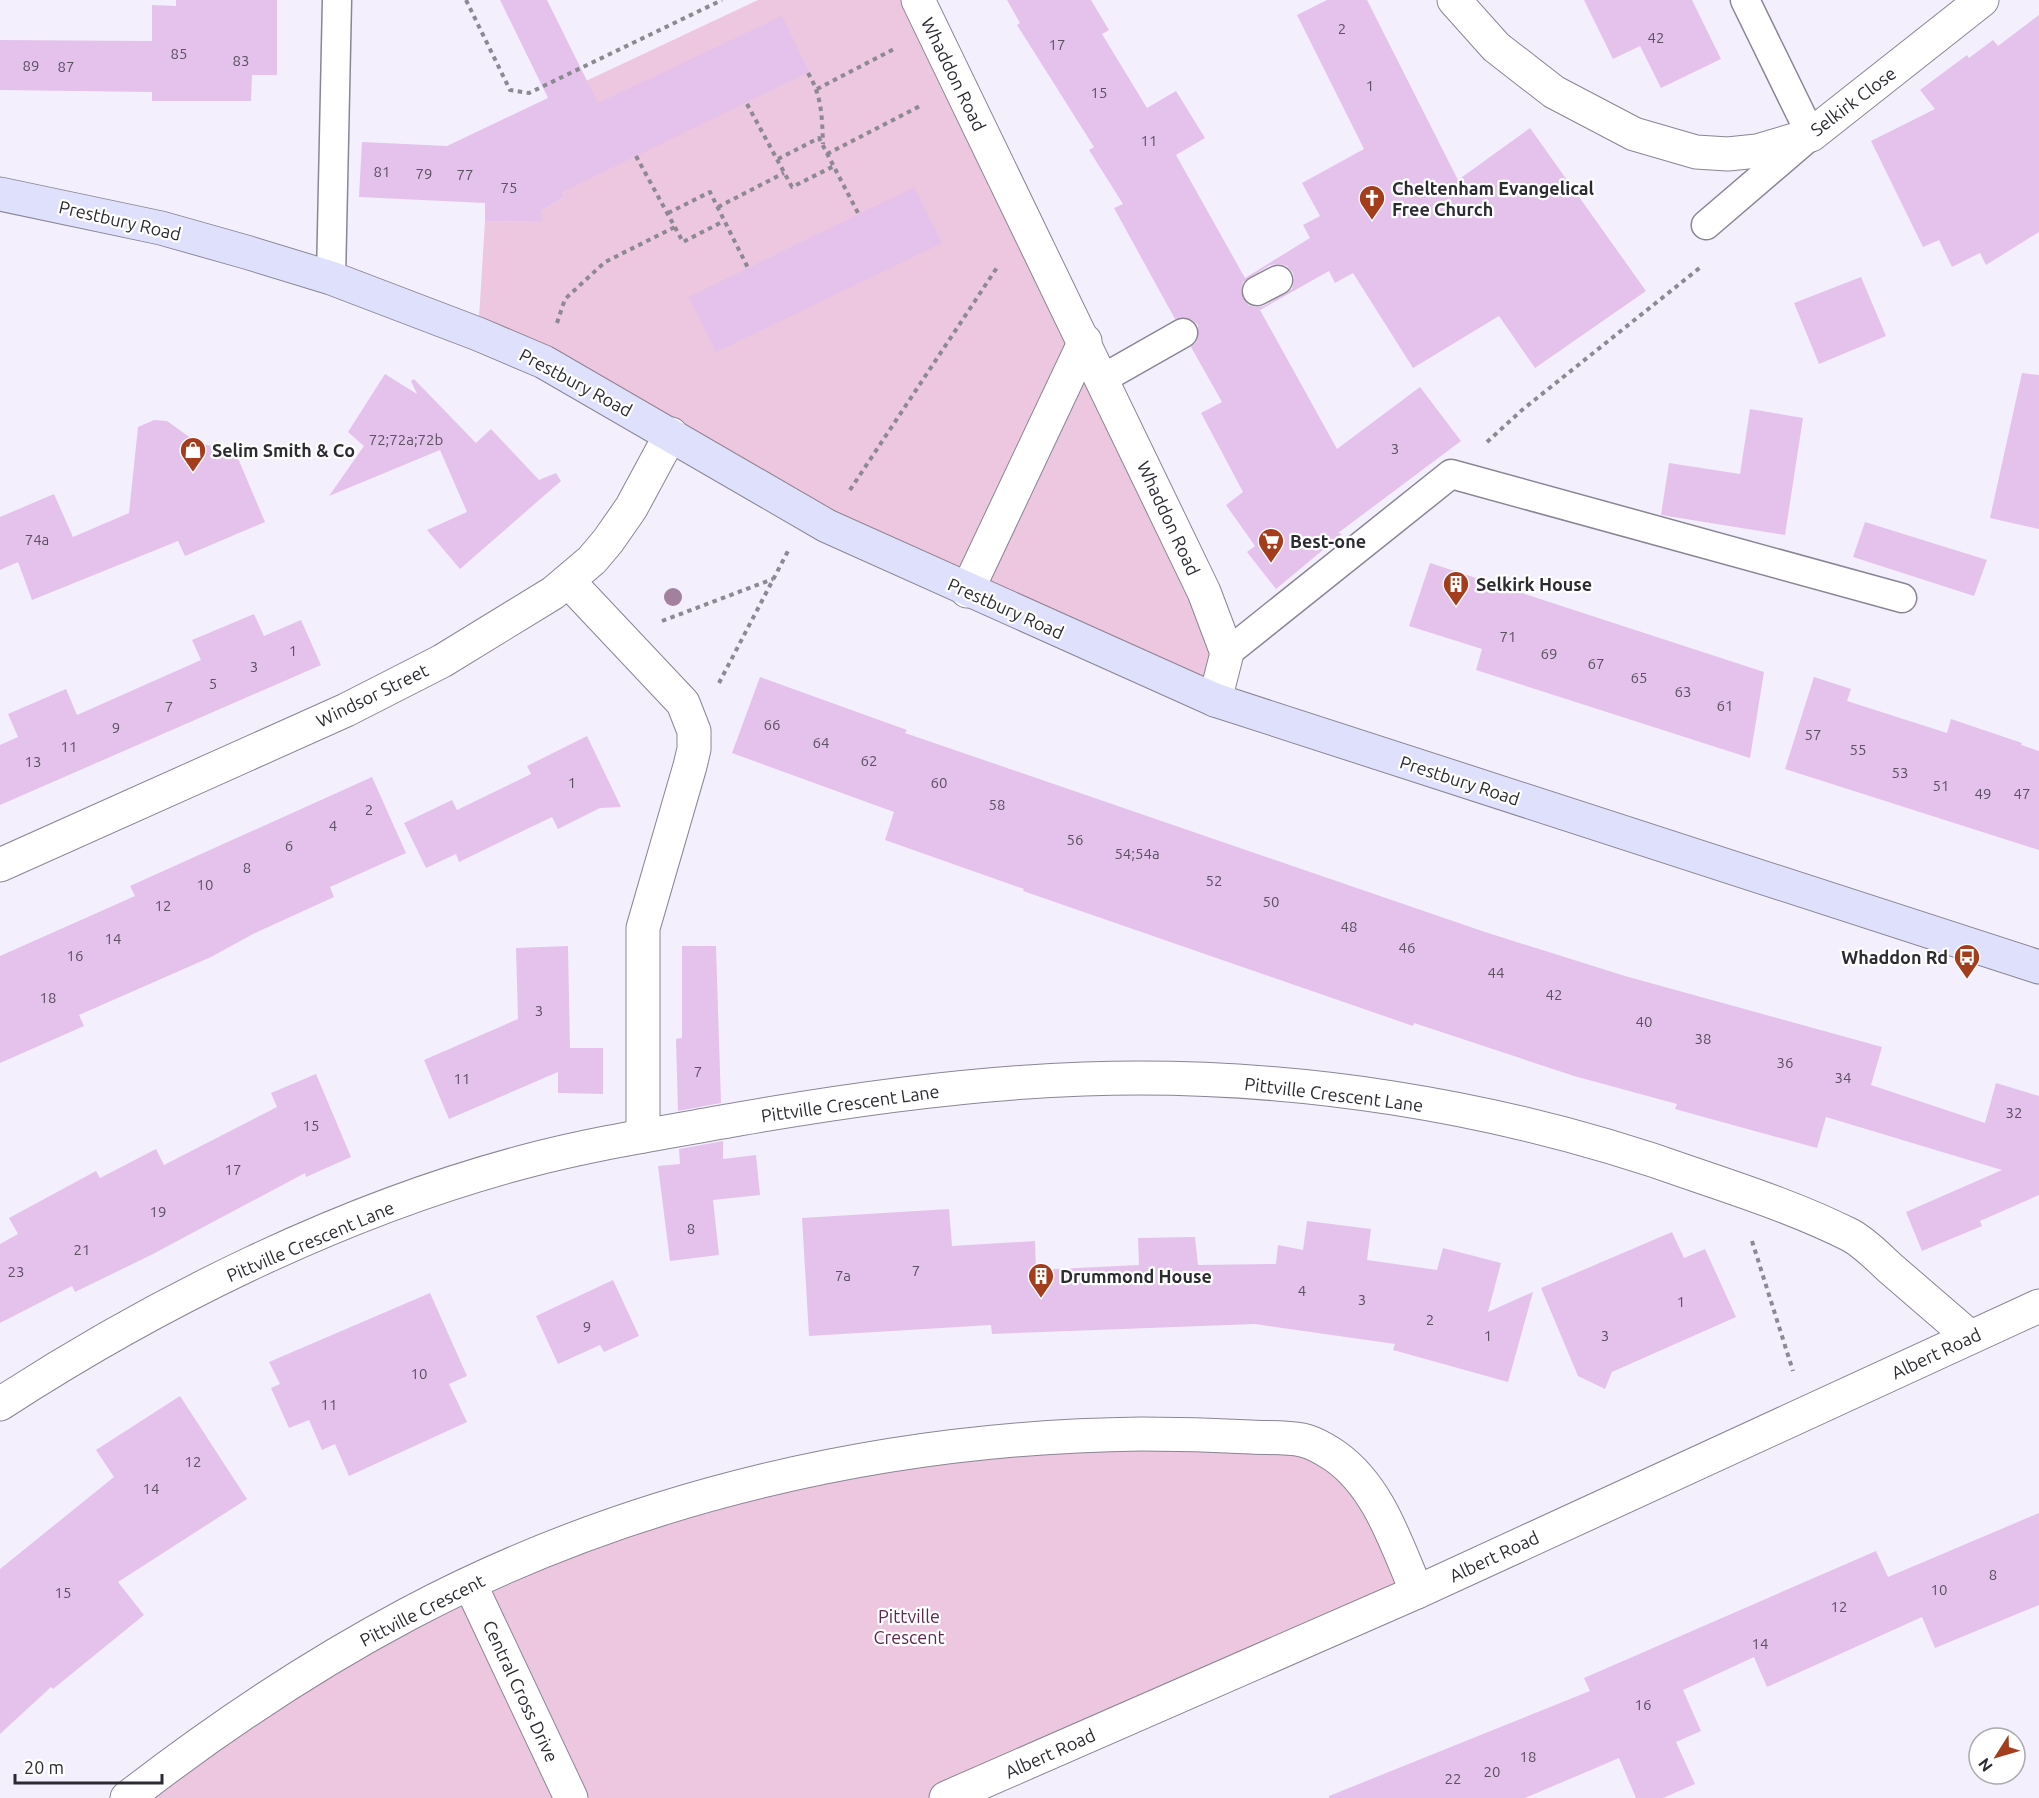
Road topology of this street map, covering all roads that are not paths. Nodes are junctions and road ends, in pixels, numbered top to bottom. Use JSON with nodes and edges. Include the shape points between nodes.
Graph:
{"nodes":[{"id":1,"x":338,"y":0,"type":"edge"},
{"id":2,"x":918,"y":0,"type":"edge"},
{"id":3,"x":1454,"y":0,"type":"edge"},
{"id":4,"x":1746,"y":0,"type":"edge"},
{"id":5,"x":1983,"y":0,"type":"edge"},
{"id":6,"x":1811,"y":135,"type":"junction"},
{"id":7,"x":0,"y":194,"type":"edge"},
{"id":8,"x":1706,"y":225,"type":"road end"},
{"id":9,"x":331,"y":278,"type":"junction"},
{"id":10,"x":1183,"y":333,"type":"dead end"},
{"id":11,"x":1085,"y":341,"type":"junction"},
{"id":12,"x":1102,"y":379,"type":"junction"},
{"id":13,"x":671,"y":434,"type":"junction"},
{"id":14,"x":568,"y":582,"type":"junction"},
{"id":15,"x":967,"y":591,"type":"junction"},
{"id":16,"x":1902,"y":598,"type":"dead end"},
{"id":17,"x":1227,"y":653,"type":"junction"},
{"id":18,"x":1215,"y":700,"type":"junction"},
{"id":19,"x":0,"y":865,"type":"edge"},
{"id":20,"x":2039,"y":967,"type":"edge"},
{"id":21,"x":644,"y":1136,"type":"junction"},
{"id":22,"x":2039,"y":1306,"type":"edge"},
{"id":23,"x":1970,"y":1337,"type":"junction"},
{"id":24,"x":0,"y":1404,"type":"edge"},
{"id":25,"x":470,"y":1584,"type":"junction"},
{"id":26,"x":1417,"y":1592,"type":"junction"},
{"id":27,"x":127,"y":1798,"type":"edge"},
{"id":28,"x":572,"y":1798,"type":"edge"},
{"id":29,"x":946,"y":1798,"type":"edge"}],
"edges":[{"from":1,"to":9,"type":"lane"},
{"from":2,"to":11,"type":"street","name":"Whaddon Road"},
{"from":3,"to":6,"type":"street","name":"Selkirk Close","via":[[1524,72],[1634,134],[1696,152],[1728,154],[1757,151]]},
{"from":4,"to":6,"type":"lane"},
{"from":5,"to":6,"type":"street","name":"Selkirk Close"},
{"from":6,"to":8,"type":"lane"},
{"from":7,"to":9,"type":"main road","name":"Prestbury Road","via":[[161,228]]},
{"from":9,"to":13,"type":"main road","name":"Prestbury Road","via":[[544,362]]},
{"from":10,"to":12,"type":"lane"},
{"from":11,"to":12,"type":"street","name":"Whaddon Road"},
{"from":11,"to":15,"type":"street"},
{"from":12,"to":17,"type":"street","name":"Whaddon Road","via":[[1204,592]]},
{"from":13,"to":14,"type":"street","name":"Windsor Street","via":[[631,508],[608,541]]},
{"from":13,"to":15,"type":"main road","name":"Prestbury Road","via":[[817,520]]},
{"from":14,"to":19,"type":"street","name":"Windsor Street","via":[[442,661],[346,710]]},
{"from":14,"to":21,"type":"street","via":[[683,703],[694,731],[690,766],[643,928]]},
{"from":15,"to":18,"type":"main road","name":"Prestbury Road"},
{"from":16,"to":17,"type":"lane","via":[[1451,474]]},
{"from":17,"to":18,"type":"street"},
{"from":18,"to":20,"type":"main road","name":"Prestbury Road"},
{"from":21,"to":23,"type":"street","name":"Pittville Crescent Lane","via":[[862,1099],[974,1085],[1087,1079],[1200,1080],[1313,1088],[1425,1104],[1547,1130],[1645,1157],[1855,1237]]},
{"from":21,"to":24,"type":"street","name":"Pittville Crescent Lane","via":[[522,1162],[390,1205],[266,1257],[161,1309]]},
{"from":22,"to":23,"type":"street","name":"Albert Road"},
{"from":23,"to":26,"type":"street","name":"Albert Road"},
{"from":25,"to":26,"type":"street","name":"Pittville Crescent","via":[[627,1521],[804,1471],[1001,1440],[1184,1433],[1306,1440],[1333,1455],[1367,1488]]},
{"from":25,"to":27,"type":"street","name":"Pittville Crescent","via":[[354,1643],[268,1695]]},
{"from":25,"to":28,"type":"street","name":"Central Cross Drive"},
{"from":26,"to":29,"type":"street","name":"Albert Road"}]}
